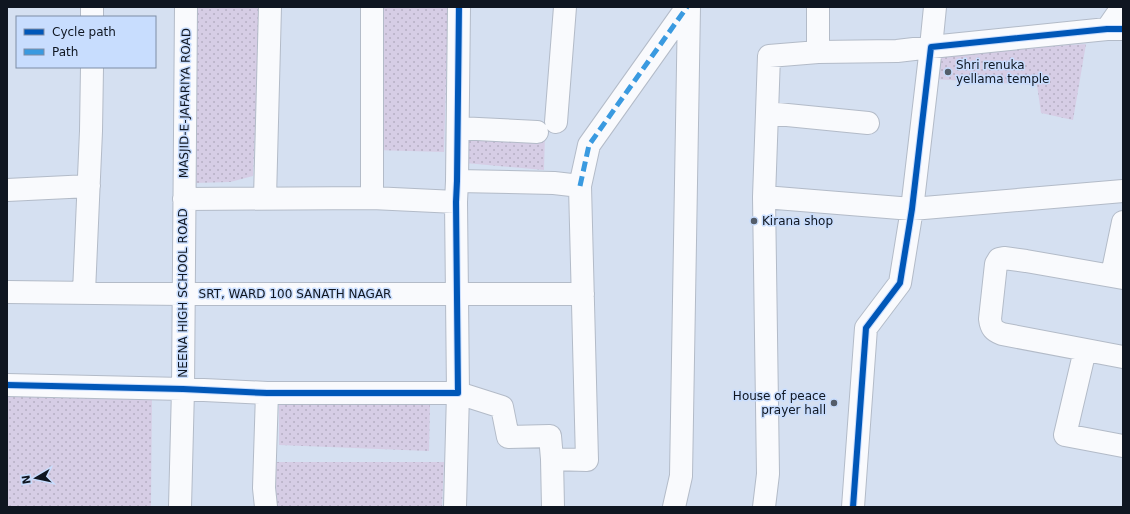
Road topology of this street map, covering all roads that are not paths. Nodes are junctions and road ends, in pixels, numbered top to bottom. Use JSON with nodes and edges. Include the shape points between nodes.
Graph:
{"nodes":[{"id":1,"x":186,"y":7,"type":"edge"},
{"id":2,"x":270,"y":7,"type":"edge"},
{"id":3,"x":372,"y":7,"type":"edge"},
{"id":4,"x":459,"y":7,"type":"edge"},
{"id":5,"x":565,"y":7,"type":"edge"},
{"id":6,"x":688,"y":7,"type":"edge"},
{"id":7,"x":818,"y":7,"type":"edge"},
{"id":8,"x":935,"y":7,"type":"edge"},
{"id":9,"x":1120,"y":7,"type":"edge"},
{"id":10,"x":1115,"y":29,"type":"edge"},
{"id":11,"x":932,"y":47,"type":"junction"},
{"id":12,"x":818,"y":52,"type":"junction"},
{"id":13,"x":92,"y":68,"type":"edge"},
{"id":14,"x":767,"y":113,"type":"junction"},
{"id":15,"x":556,"y":122,"type":"dead end"},
{"id":16,"x":868,"y":123,"type":"dead end"},
{"id":17,"x":458,"y":128,"type":"junction"},
{"id":18,"x":537,"y":132,"type":"dead end"},
{"id":19,"x":89,"y":186,"type":"junction"},
{"id":20,"x":580,"y":186,"type":"junction"},
{"id":21,"x":7,"y":190,"type":"edge"},
{"id":22,"x":1123,"y":191,"type":"edge"},
{"id":23,"x":456,"y":192,"type":"junction"},
{"id":24,"x":764,"y":197,"type":"junction"},
{"id":25,"x":184,"y":198,"type":"junction"},
{"id":26,"x":265,"y":198,"type":"junction"},
{"id":27,"x":372,"y":198,"type":"junction"},
{"id":28,"x":912,"y":209,"type":"junction"},
{"id":29,"x":1123,"y":222,"type":"edge"},
{"id":30,"x":1118,"y":276,"type":"edge"},
{"id":31,"x":7,"y":292,"type":"edge"},
{"id":32,"x":84,"y":292,"type":"junction"},
{"id":33,"x":183,"y":294,"type":"junction"},
{"id":34,"x":456,"y":294,"type":"junction"},
{"id":35,"x":583,"y":294,"type":"junction"},
{"id":36,"x":1085,"y":350,"type":"junction"},
{"id":37,"x":1123,"y":357,"type":"edge"},
{"id":38,"x":7,"y":385,"type":"edge"},
{"id":39,"x":183,"y":388,"type":"junction"},
{"id":40,"x":267,"y":393,"type":"junction"},
{"id":41,"x":458,"y":393,"type":"junction"},
{"id":42,"x":1123,"y":446,"type":"edge"},
{"id":43,"x":552,"y":459,"type":"junction"},
{"id":44,"x":180,"y":507,"type":"edge"},
{"id":45,"x":266,"y":507,"type":"edge"},
{"id":46,"x":455,"y":507,"type":"edge"},
{"id":47,"x":553,"y":507,"type":"edge"},
{"id":48,"x":674,"y":507,"type":"edge"},
{"id":49,"x":764,"y":507,"type":"edge"},
{"id":50,"x":853,"y":507,"type":"edge"}],
"edges":[{"from":1,"to":25,"type":"street","name":"MASJID-E-JAFARIYA ROAD"},
{"from":2,"to":26,"type":"street"},
{"from":3,"to":27,"type":"street"},
{"from":4,"to":17,"type":"street"},
{"from":5,"to":15,"type":"street"},
{"from":6,"to":20,"type":"street","via":[[589,145]]},
{"from":6,"to":48,"type":"street","via":[[681,476]]},
{"from":7,"to":12,"type":"street"},
{"from":8,"to":11,"type":"street"},
{"from":9,"to":10,"type":"street"},
{"from":10,"to":11,"type":"street"},
{"from":11,"to":12,"type":"street","via":[[897,51]]},
{"from":11,"to":28,"type":"street"},
{"from":12,"to":14,"type":"street","via":[[769,56]]},
{"from":13,"to":19,"type":"street"},
{"from":14,"to":16,"type":"street"},
{"from":14,"to":24,"type":"street"},
{"from":17,"to":18,"type":"street"},
{"from":17,"to":23,"type":"street"},
{"from":19,"to":21,"type":"street"},
{"from":19,"to":32,"type":"street"},
{"from":20,"to":23,"type":"street","via":[[554,183]]},
{"from":20,"to":35,"type":"street"},
{"from":22,"to":28,"type":"street"},
{"from":23,"to":27,"type":"street"},
{"from":23,"to":34,"type":"street"},
{"from":24,"to":28,"type":"street"},
{"from":24,"to":49,"type":"street","via":[[768,474]]},
{"from":25,"to":26,"type":"street"},
{"from":25,"to":33,"type":"street","name":"NEENA HIGH SCHOOL ROAD"},
{"from":26,"to":27,"type":"street"},
{"from":28,"to":50,"type":"street","via":[[900,283],[866,328]]},
{"from":29,"to":30,"type":"street"},
{"from":30,"to":36,"type":"street","via":[[1004,258],[999,259],[996,264],[990,319],[991,327],[996,332]]},
{"from":31,"to":32,"type":"street","name":"SRT, WARD 100 SANATH NAGAR"},
{"from":32,"to":33,"type":"street","name":"SRT, WARD 100 SANATH NAGAR"},
{"from":33,"to":34,"type":"street","name":"SRT, WARD 100 SANATH NAGAR"},
{"from":33,"to":39,"type":"street","name":"NEENA HIGH SCHOOL ROAD"},
{"from":34,"to":35,"type":"street","name":"SRT, WARD 100 SANATH NAGAR"},
{"from":34,"to":41,"type":"street"},
{"from":35,"to":43,"type":"street","via":[[587,460]]},
{"from":36,"to":37,"type":"street"},
{"from":36,"to":42,"type":"street","via":[[1065,435]]},
{"from":38,"to":39,"type":"street"},
{"from":39,"to":40,"type":"street"},
{"from":39,"to":44,"type":"street","name":"NEENA HIGH SCHOOL ROAD"},
{"from":40,"to":41,"type":"street"},
{"from":40,"to":45,"type":"street","via":[[264,488]]},
{"from":41,"to":43,"type":"street","via":[[502,407],[508,437],[550,436]]},
{"from":41,"to":46,"type":"street"},
{"from":43,"to":47,"type":"street"}]}
